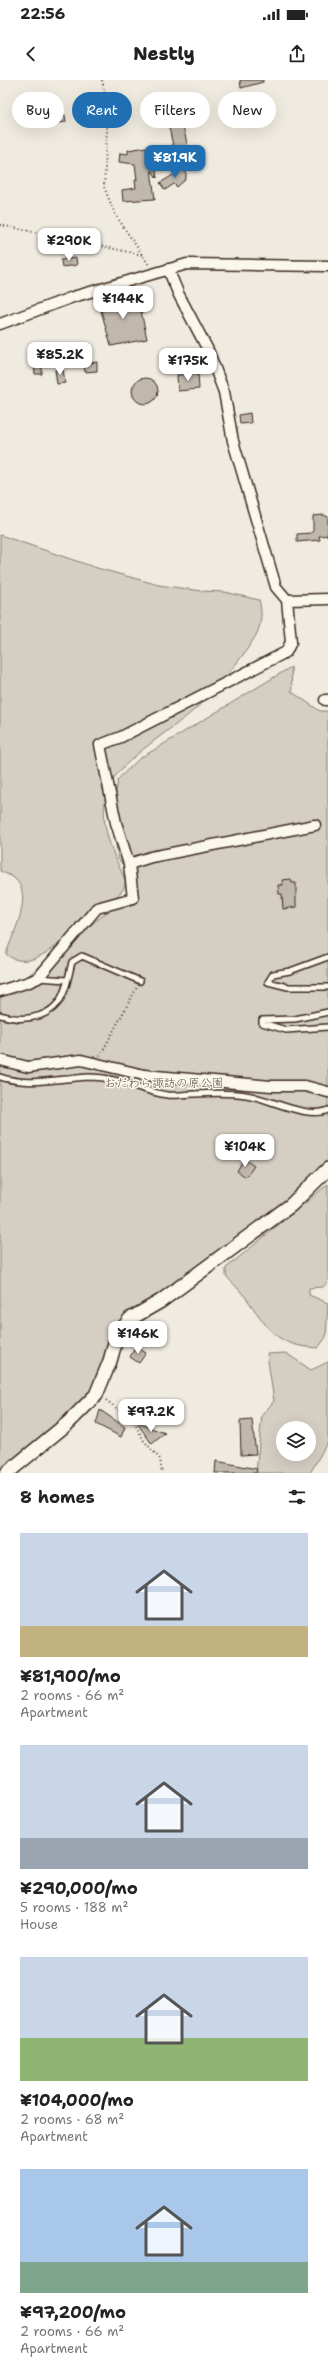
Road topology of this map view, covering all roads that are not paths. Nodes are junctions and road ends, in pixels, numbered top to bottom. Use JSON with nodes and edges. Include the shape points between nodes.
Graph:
{"nodes":[{"id":1,"x":328,"y":266,"type":"edge"},
{"id":2,"x":168,"y":269,"type":"junction"},
{"id":3,"x":0,"y":324,"type":"edge"},
{"id":4,"x":328,"y":599,"type":"edge"},
{"id":5,"x":287,"y":600,"type":"junction"},
{"id":6,"x":315,"y":825,"type":"dead end"},
{"id":7,"x":129,"y":864,"type":"junction"},
{"id":8,"x":328,"y":957,"type":"edge"},
{"id":9,"x":38,"y":978,"type":"junction"},
{"id":10,"x":67,"y":980,"type":"junction"},
{"id":11,"x":140,"y":981,"type":"road end"},
{"id":12,"x":328,"y":987,"type":"edge"},
{"id":13,"x":0,"y":991,"type":"edge"},
{"id":14,"x":328,"y":1012,"type":"edge"},
{"id":15,"x":0,"y":1015,"type":"edge"},
{"id":16,"x":328,"y":1027,"type":"edge"},
{"id":17,"x":0,"y":1060,"type":"edge"},
{"id":18,"x":0,"y":1078,"type":"edge"},
{"id":19,"x":328,"y":1092,"type":"edge"},
{"id":20,"x":328,"y":1110,"type":"edge"},
{"id":21,"x":328,"y":1169,"type":"edge"},
{"id":22,"x":7,"y":1473,"type":"edge"}],
"edges":[{"from":1,"to":2,"type":"street","via":[[187,264]]},
{"from":2,"to":3,"type":"street","via":[[73,297]]},
{"from":2,"to":5,"type":"street","via":[[208,350],[224,392],[233,441],[276,588]]},
{"from":4,"to":5,"type":"street"},
{"from":5,"to":7,"type":"street","via":[[291,642],[286,652],[121,737],[100,744],[116,823]]},
{"from":6,"to":7,"type":"street","via":[[151,857]]},
{"from":7,"to":9,"type":"street","via":[[132,898],[97,908]]},
{"from":8,"to":12,"type":"lane","via":[[290,971],[273,974],[268,982],[288,987]]},
{"from":9,"to":10,"type":"lane"},
{"from":9,"to":13,"type":"street"},
{"from":10,"to":11,"type":"lane","via":[[72,962],[82,956]]},
{"from":10,"to":15,"type":"lane","via":[[58,1003],[44,1014],[27,1019],[10,1019]]},
{"from":14,"to":16,"type":"lane","via":[[294,1019],[262,1020],[262,1023],[286,1030]]},
{"from":17,"to":19,"type":"street","via":[[28,1067],[81,1060],[144,1075],[271,1086],[306,1086]]},
{"from":18,"to":20,"type":"lane","via":[[30,1082],[91,1077],[115,1078],[144,1090],[168,1095],[246,1095],[319,1114]]},
{"from":21,"to":22,"type":"street","via":[[291,1205],[161,1301],[130,1318],[117,1336],[96,1395],[68,1423]]}]}
